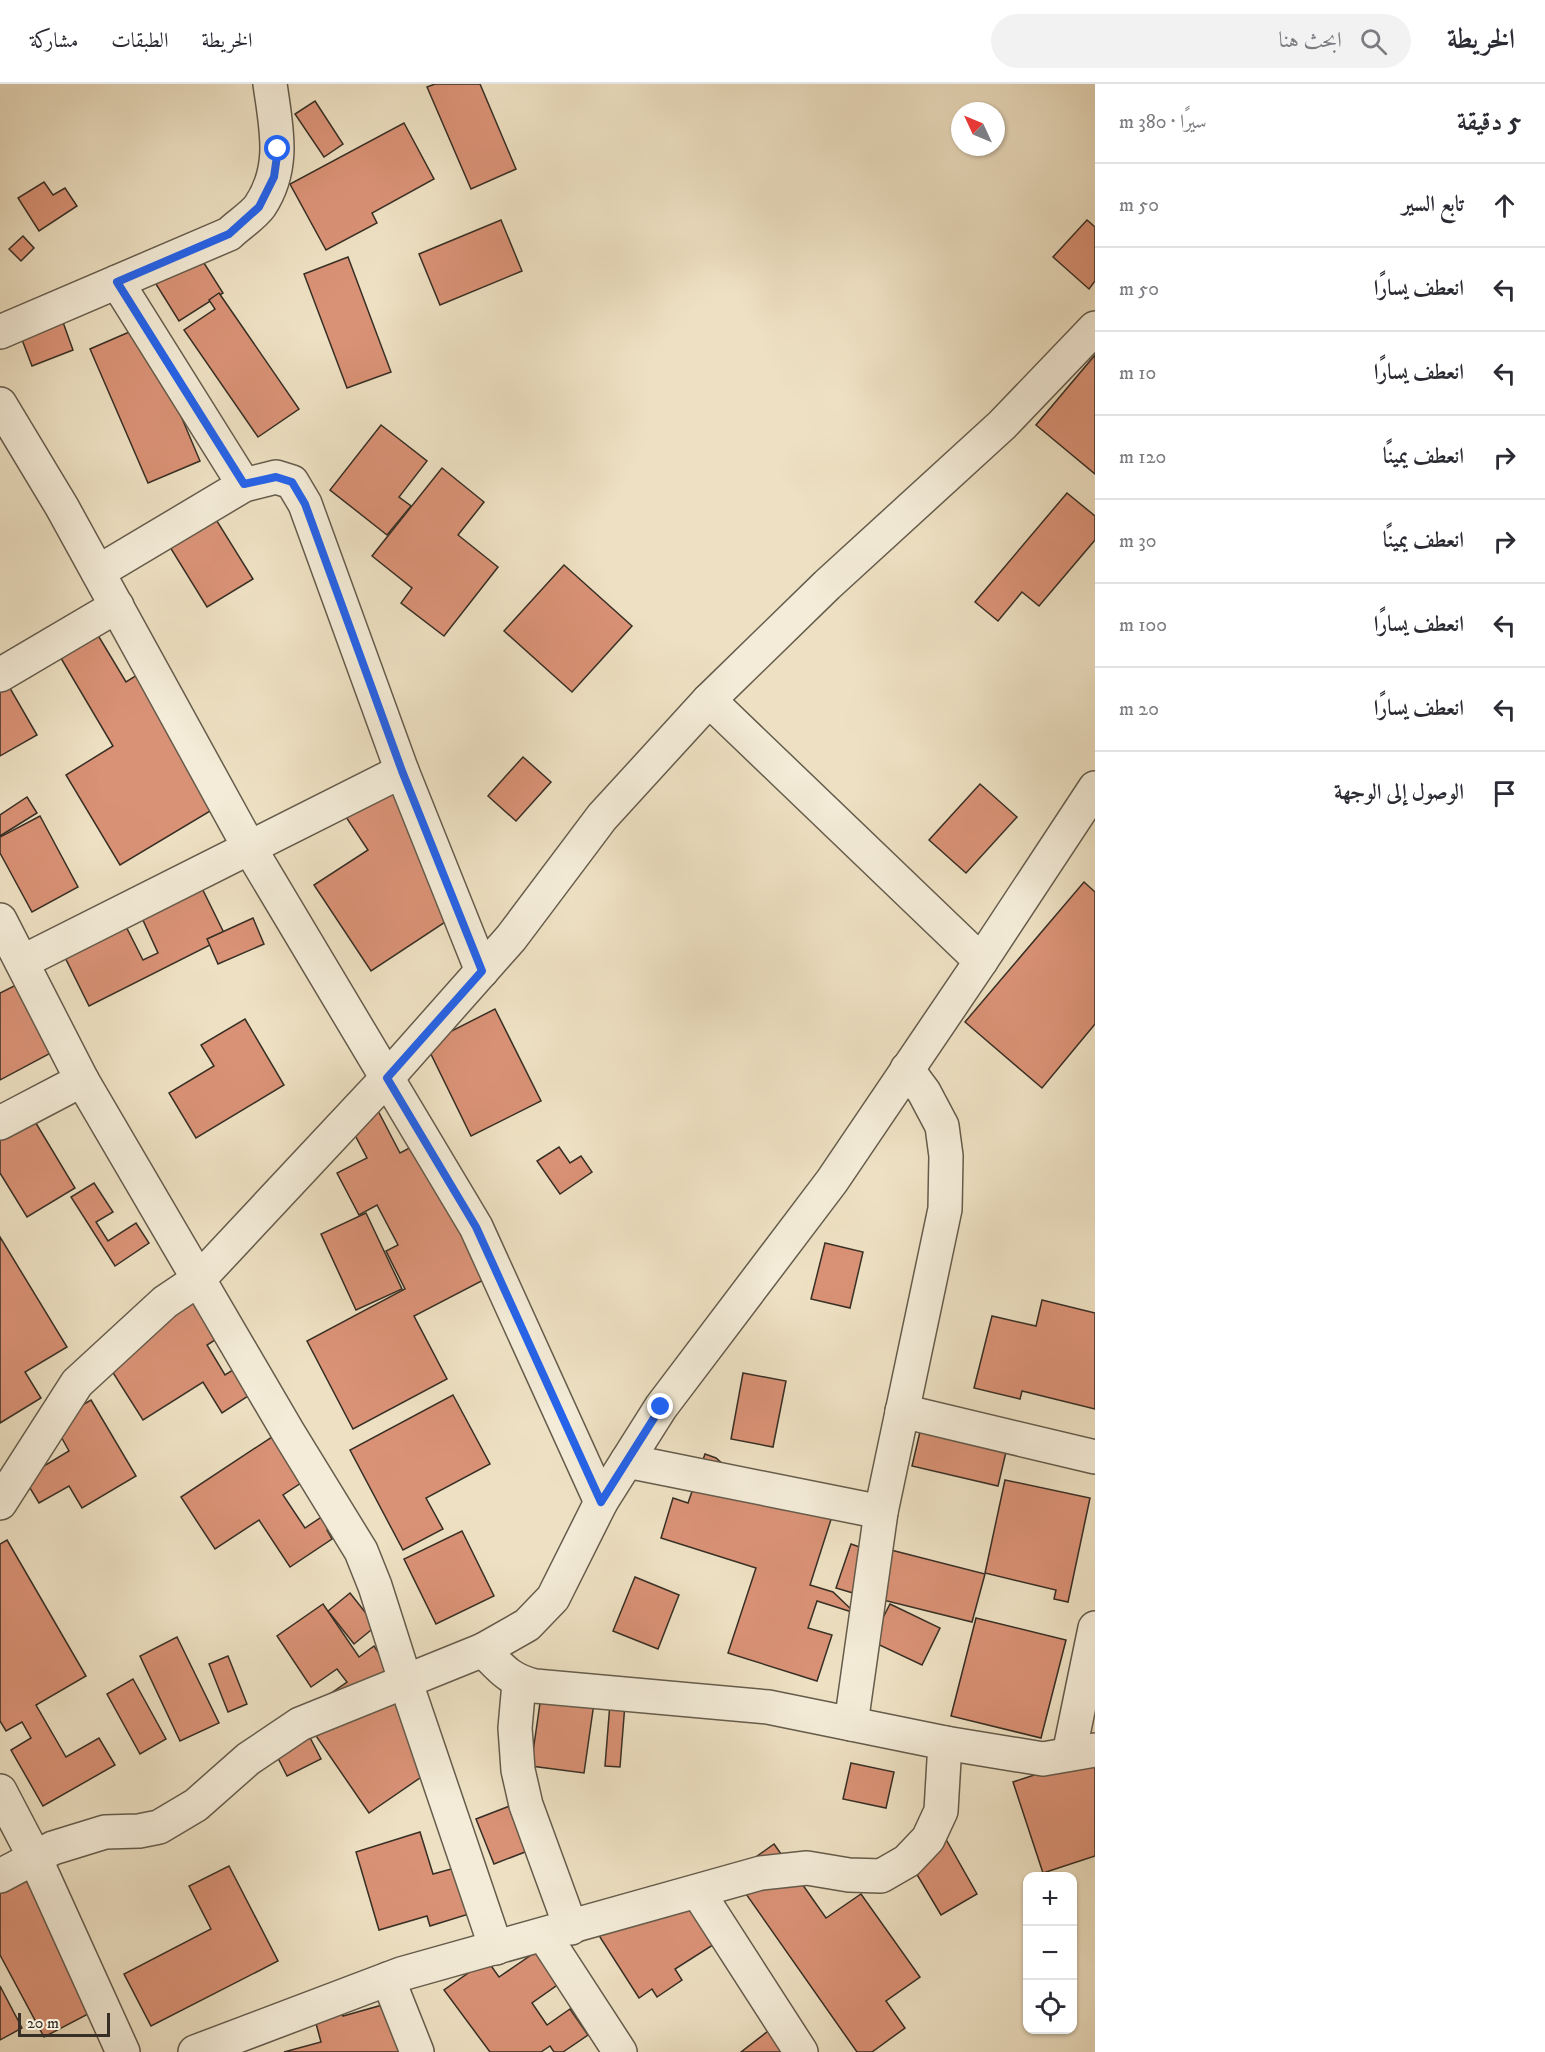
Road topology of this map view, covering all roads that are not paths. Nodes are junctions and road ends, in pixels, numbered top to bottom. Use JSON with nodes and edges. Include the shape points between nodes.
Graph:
{"nodes":[{"id":1,"x":270,"y":84,"type":"edge"},
{"id":2,"x":117,"y":282,"type":"junction"},
{"id":3,"x":1095,"y":328,"type":"edge"},
{"id":4,"x":0,"y":332,"type":"edge"},
{"id":5,"x":0,"y":404,"type":"edge"},
{"id":6,"x":244,"y":484,"type":"junction"},
{"id":7,"x":98,"y":572,"type":"junction"},
{"id":8,"x":117,"y":606,"type":"junction"},
{"id":9,"x":0,"y":675,"type":"edge"},
{"id":10,"x":708,"y":700,"type":"junction"},
{"id":11,"x":402,"y":771,"type":"junction"},
{"id":12,"x":1095,"y":788,"type":"edge"},
{"id":13,"x":249,"y":847,"type":"junction"},
{"id":14,"x":0,"y":920,"type":"edge"},
{"id":15,"x":981,"y":961,"type":"junction"},
{"id":16,"x":22,"y":962,"type":"junction"},
{"id":17,"x":482,"y":971,"type":"junction"},
{"id":18,"x":908,"y":1069,"type":"junction"},
{"id":19,"x":387,"y":1078,"type":"junction"},
{"id":20,"x":82,"y":1080,"type":"junction"},
{"id":21,"x":0,"y":1123,"type":"edge"},
{"id":22,"x":199,"y":1279,"type":"junction"},
{"id":23,"x":902,"y":1411,"type":"junction"},
{"id":24,"x":1095,"y":1457,"type":"edge"},
{"id":25,"x":627,"y":1461,"type":"junction"},
{"id":26,"x":601,"y":1502,"type":"junction"},
{"id":27,"x":0,"y":1503,"type":"edge"},
{"id":28,"x":880,"y":1512,"type":"junction"},
{"id":29,"x":1095,"y":1628,"type":"edge"},
{"id":30,"x":483,"y":1650,"type":"junction"},
{"id":31,"x":405,"y":1680,"type":"junction"},
{"id":32,"x":519,"y":1683,"type":"junction"},
{"id":33,"x":851,"y":1724,"type":"junction"},
{"id":34,"x":945,"y":1743,"type":"junction"},
{"id":35,"x":1082,"y":1752,"type":"edge"},
{"id":36,"x":0,"y":1791,"type":"edge"},
{"id":37,"x":35,"y":1858,"type":"junction"},
{"id":38,"x":0,"y":1876,"type":"edge"},
{"id":39,"x":698,"y":1892,"type":"junction"},
{"id":40,"x":558,"y":1931,"type":"junction"},
{"id":41,"x":496,"y":1948,"type":"junction"},
{"id":42,"x":388,"y":1979,"type":"junction"},
{"id":43,"x":789,"y":2048,"type":"edge"},
{"id":44,"x":123,"y":2052,"type":"edge"},
{"id":45,"x":195,"y":2052,"type":"edge"},
{"id":46,"x":417,"y":2052,"type":"edge"},
{"id":47,"x":620,"y":2052,"type":"edge"}],
"edges":[{"from":1,"to":2,"type":"street","via":[[278,149],[274,177],[259,207],[229,234]]},
{"from":2,"to":4,"type":"street"},
{"from":2,"to":6,"type":"street"},
{"from":3,"to":10,"type":"street","via":[[1002,425]]},
{"from":5,"to":7,"type":"street"},
{"from":6,"to":7,"type":"street"},
{"from":6,"to":11,"type":"street","via":[[276,477],[292,482],[305,504]]},
{"from":7,"to":8,"type":"street"},
{"from":8,"to":9,"type":"street"},
{"from":8,"to":13,"type":"street"},
{"from":10,"to":15,"type":"street"},
{"from":10,"to":17,"type":"street","via":[[602,817]]},
{"from":11,"to":13,"type":"street"},
{"from":11,"to":17,"type":"street"},
{"from":12,"to":15,"type":"street"},
{"from":13,"to":16,"type":"street"},
{"from":13,"to":19,"type":"street"},
{"from":14,"to":16,"type":"street"},
{"from":15,"to":18,"type":"street"},
{"from":16,"to":20,"type":"street"},
{"from":17,"to":19,"type":"street"},
{"from":18,"to":23,"type":"street","via":[[942,1126],[946,1156],[945,1209]]},
{"from":18,"to":25,"type":"street","via":[[832,1181],[661,1407]]},
{"from":19,"to":22,"type":"street"},
{"from":19,"to":26,"type":"street","via":[[476,1227]]},
{"from":20,"to":21,"type":"street"},
{"from":20,"to":22,"type":"street"},
{"from":22,"to":27,"type":"street","via":[[165,1302],[78,1383]]},
{"from":22,"to":31,"type":"street","via":[[361,1551]]},
{"from":23,"to":24,"type":"street"},
{"from":23,"to":28,"type":"street"},
{"from":25,"to":26,"type":"street"},
{"from":25,"to":28,"type":"street"},
{"from":26,"to":30,"type":"street","via":[[553,1598],[527,1625]]},
{"from":28,"to":33,"type":"street"},
{"from":29,"to":35,"type":"street"},
{"from":30,"to":31,"type":"street"},
{"from":30,"to":32,"type":"street"},
{"from":31,"to":37,"type":"street","via":[[300,1724],[248,1759],[195,1805],[159,1827],[105,1832],[53,1848]]},
{"from":31,"to":41,"type":"street"},
{"from":32,"to":33,"type":"street","via":[[768,1707]]},
{"from":32,"to":40,"type":"street","via":[[515,1728],[518,1770]]},
{"from":33,"to":34,"type":"street"},
{"from":34,"to":35,"type":"street","via":[[1043,1759]]},
{"from":34,"to":39,"type":"street","via":[[941,1811],[928,1839],[908,1861],[881,1876],[807,1868],[761,1873]]},
{"from":36,"to":37,"type":"street"},
{"from":37,"to":38,"type":"street"},
{"from":37,"to":44,"type":"street"},
{"from":39,"to":40,"type":"street"},
{"from":39,"to":43,"type":"street"},
{"from":40,"to":41,"type":"street"},
{"from":40,"to":47,"type":"street"},
{"from":41,"to":42,"type":"street"},
{"from":42,"to":45,"type":"street"},
{"from":42,"to":46,"type":"street"}]}
